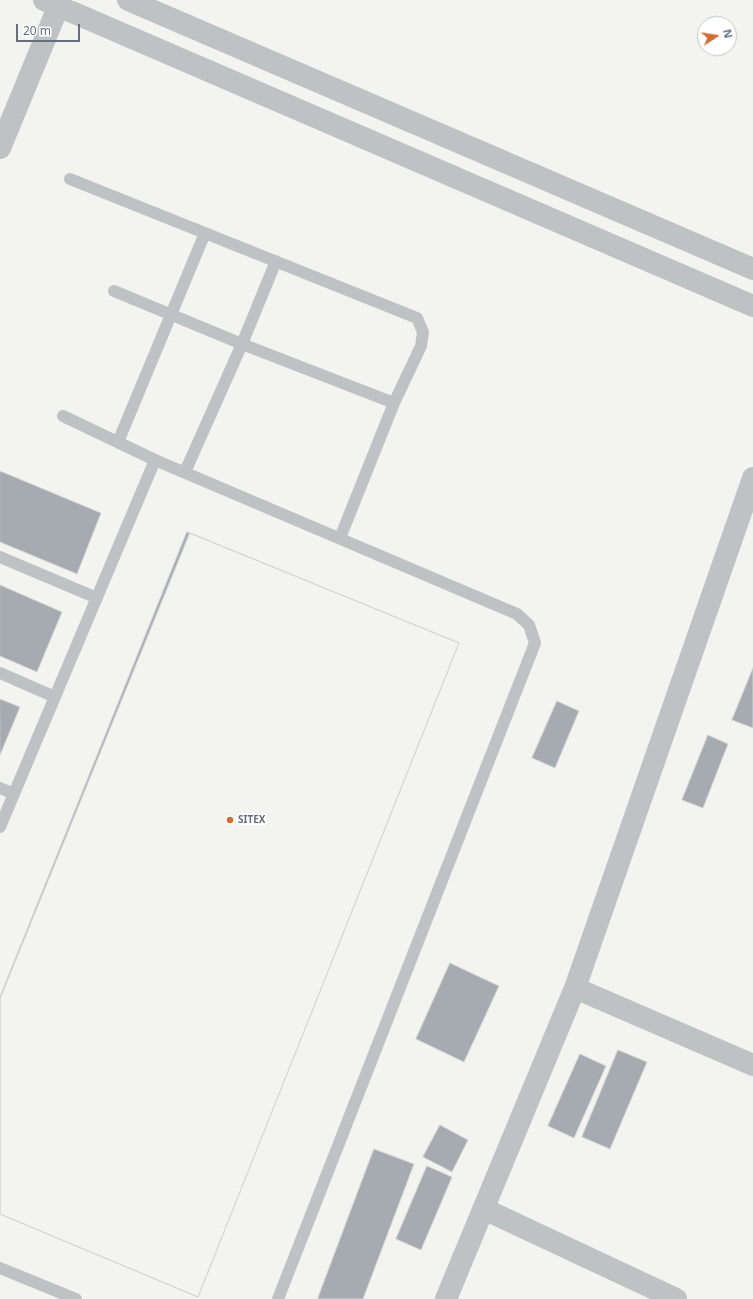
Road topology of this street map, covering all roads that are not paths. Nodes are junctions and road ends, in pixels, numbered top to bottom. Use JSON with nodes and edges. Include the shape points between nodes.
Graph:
{"nodes":[{"id":1,"x":128,"y":0,"type":"edge"},
{"id":2,"x":54,"y":2,"type":"edge"},
{"id":3,"x":0,"y":148,"type":"edge"},
{"id":4,"x":70,"y":179,"type":"dead end"},
{"id":5,"x":205,"y":233,"type":"junction"},
{"id":6,"x":276,"y":262,"type":"junction"},
{"id":7,"x":753,"y":269,"type":"edge"},
{"id":8,"x":114,"y":291,"type":"dead end"},
{"id":9,"x":753,"y":306,"type":"edge"},
{"id":10,"x":172,"y":314,"type":"junction"},
{"id":11,"x":242,"y":344,"type":"junction"},
{"id":12,"x":394,"y":403,"type":"junction"},
{"id":13,"x":63,"y":416,"type":"dead end"},
{"id":14,"x":118,"y":442,"type":"junction"},
{"id":15,"x":155,"y":460,"type":"junction"},
{"id":16,"x":185,"y":472,"type":"junction"},
{"id":17,"x":753,"y":478,"type":"edge"},
{"id":18,"x":340,"y":538,"type":"junction"},
{"id":19,"x":0,"y":557,"type":"edge"},
{"id":20,"x":97,"y":598,"type":"junction"},
{"id":21,"x":0,"y":673,"type":"edge"},
{"id":22,"x":55,"y":697,"type":"junction"},
{"id":23,"x":0,"y":788,"type":"edge"},
{"id":24,"x":14,"y":794,"type":"junction"},
{"id":25,"x":0,"y":828,"type":"edge"},
{"id":26,"x":575,"y":988,"type":"junction"},
{"id":27,"x":753,"y":1065,"type":"edge"},
{"id":28,"x":484,"y":1209,"type":"junction"},
{"id":29,"x":0,"y":1268,"type":"edge"},
{"id":30,"x":76,"y":1299,"type":"edge"},
{"id":31,"x":278,"y":1299,"type":"edge"},
{"id":32,"x":446,"y":1299,"type":"edge"},
{"id":33,"x":676,"y":1299,"type":"edge"}],
"edges":[{"from":1,"to":7,"type":"street"},
{"from":2,"to":3,"type":"street"},
{"from":2,"to":9,"type":"street"},
{"from":4,"to":5,"type":"lane"},
{"from":5,"to":6,"type":"lane"},
{"from":5,"to":10,"type":"lane"},
{"from":6,"to":11,"type":"lane"},
{"from":6,"to":12,"type":"lane","via":[[417,318],[423,332],[421,346]]},
{"from":8,"to":10,"type":"lane"},
{"from":10,"to":11,"type":"lane"},
{"from":10,"to":14,"type":"lane"},
{"from":11,"to":12,"type":"lane"},
{"from":11,"to":16,"type":"lane"},
{"from":12,"to":18,"type":"lane"},
{"from":13,"to":14,"type":"lane"},
{"from":14,"to":15,"type":"lane"},
{"from":15,"to":16,"type":"lane"},
{"from":15,"to":20,"type":"lane"},
{"from":16,"to":18,"type":"lane"},
{"from":17,"to":26,"type":"street"},
{"from":18,"to":31,"type":"lane","via":[[517,614],[529,625],[535,642]]},
{"from":19,"to":20,"type":"lane"},
{"from":20,"to":22,"type":"lane"},
{"from":21,"to":22,"type":"lane"},
{"from":22,"to":24,"type":"lane"},
{"from":23,"to":24,"type":"lane"},
{"from":24,"to":25,"type":"lane"},
{"from":26,"to":27,"type":"street"},
{"from":26,"to":28,"type":"street"},
{"from":28,"to":32,"type":"street"},
{"from":28,"to":33,"type":"street"},
{"from":29,"to":30,"type":"lane"}]}
